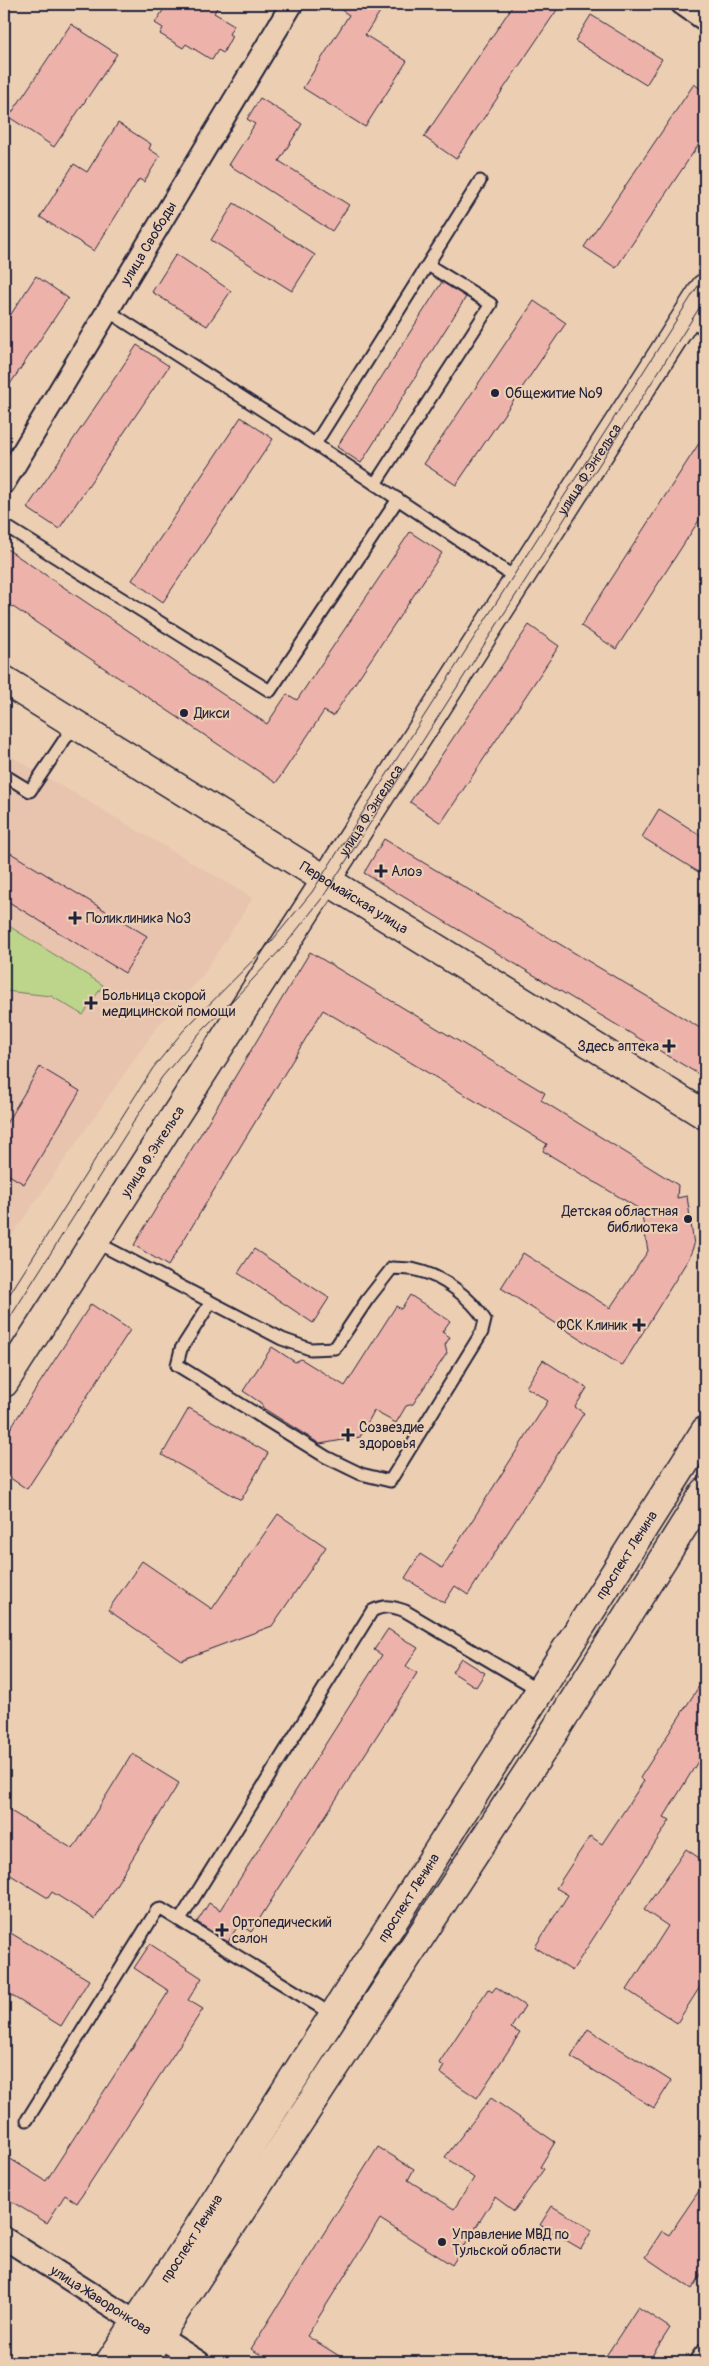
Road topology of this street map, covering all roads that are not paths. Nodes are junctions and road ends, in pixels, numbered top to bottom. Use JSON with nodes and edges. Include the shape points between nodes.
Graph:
{"nodes":[{"id":1,"x":292,"y":4,"type":"edge"},
{"id":2,"x":682,"y":4,"type":"edge"},
{"id":3,"x":705,"y":20,"type":"edge"},
{"id":4,"x":480,"y":181,"type":"dead end"},
{"id":5,"x":428,"y":265,"type":"junction"},
{"id":6,"x":705,"y":288,"type":"edge"},
{"id":7,"x":108,"y":311,"type":"junction"},
{"id":8,"x":696,"y":323,"type":"edge"},
{"id":9,"x":315,"y":444,"type":"junction"},
{"id":10,"x":4,"y":483,"type":"edge"},
{"id":11,"x":375,"y":484,"type":"junction"},
{"id":12,"x":398,"y":499,"type":"junction"},
{"id":13,"x":4,"y":525,"type":"edge"},
{"id":14,"x":519,"y":580,"type":"junction"},
{"id":15,"x":4,"y":680,"type":"edge"},
{"id":16,"x":74,"y":724,"type":"junction"},
{"id":17,"x":4,"y":775,"type":"edge"},
{"id":18,"x":327,"y":880,"type":"junction"},
{"id":19,"x":705,"y":1115,"type":"edge"},
{"id":20,"x":93,"y":1241,"type":"junction"},
{"id":21,"x":211,"y":1302,"type":"junction"},
{"id":22,"x":4,"y":1383,"type":"edge"},
{"id":23,"x":705,"y":1431,"type":"edge"},
{"id":24,"x":705,"y":1492,"type":"edge"},
{"id":25,"x":539,"y":1690,"type":"junction"},
{"id":26,"x":180,"y":1920,"type":"junction"},
{"id":27,"x":333,"y":2015,"type":"junction"},
{"id":28,"x":27,"y":2120,"type":"dead end"},
{"id":29,"x":4,"y":2238,"type":"edge"},
{"id":30,"x":147,"y":2330,"type":"junction"},
{"id":31,"x":705,"y":2355,"type":"edge"},
{"id":32,"x":110,"y":2362,"type":"edge"},
{"id":33,"x":142,"y":2362,"type":"edge"},
{"id":34,"x":199,"y":2362,"type":"edge"},
{"id":35,"x":700,"y":2362,"type":"edge"}],
"edges":[{"from":1,"to":7,"type":"street","name":"улица Свободы"},
{"from":2,"to":3,"type":"street"},
{"from":4,"to":5,"type":"lane"},
{"from":5,"to":9,"type":"lane"},
{"from":5,"to":11,"type":"lane","via":[[491,304]]},
{"from":6,"to":8,"type":"main road","name":"улица Ф.Энгельса"},
{"from":7,"to":9,"type":"lane"},
{"from":7,"to":10,"type":"street","name":"улица Свободы"},
{"from":8,"to":14,"type":"main road","name":"улица Ф.Энгельса"},
{"from":9,"to":11,"type":"lane"},
{"from":11,"to":12,"type":"lane"},
{"from":12,"to":13,"type":"lane","via":[[270,691]]},
{"from":12,"to":14,"type":"lane"},
{"from":14,"to":18,"type":"main road","name":"улица Ф.Энгельса"},
{"from":15,"to":16,"type":"main road","name":"Первомайская улица"},
{"from":16,"to":17,"type":"lane","via":[[30,791]]},
{"from":16,"to":18,"type":"main road","name":"Первомайская улица"},
{"from":18,"to":19,"type":"main road","name":"Первомайская улица"},
{"from":18,"to":20,"type":"main road","name":"улица Ф.Энгельса"},
{"from":20,"to":21,"type":"lane"},
{"from":20,"to":22,"type":"main road","name":"улица Ф.Энгельса"},
{"from":21,"to":21,"type":"lane","via":[[181,1349],[177,1365],[326,1457],[362,1474],[390,1481],[482,1332],[485,1320],[465,1296],[441,1282],[417,1270],[392,1268],[335,1348],[310,1349],[282,1339]]},
{"from":23,"to":25,"type":"main road","name":"проспект Ленина"},
{"from":24,"to":30,"type":"main road","name":"проспект Ленина","via":[[549,1740]]},
{"from":25,"to":26,"type":"lane","via":[[405,1611],[382,1606],[372,1611]]},
{"from":25,"to":27,"type":"main road","name":"проспект Ленина"},
{"from":26,"to":27,"type":"lane"},
{"from":26,"to":28,"type":"lane","via":[[165,1910],[157,1910]]},
{"from":27,"to":30,"type":"main road","name":"проспект Ленина"},
{"from":29,"to":30,"type":"street","name":"улица Жаворонкова"},
{"from":30,"to":32,"type":"main road","name":"проспект Ленина"},
{"from":30,"to":33,"type":"main road","name":"проспект Ленина"},
{"from":30,"to":34,"type":"street","name":"улица Жаворонкова"},
{"from":31,"to":35,"type":"street"}]}
